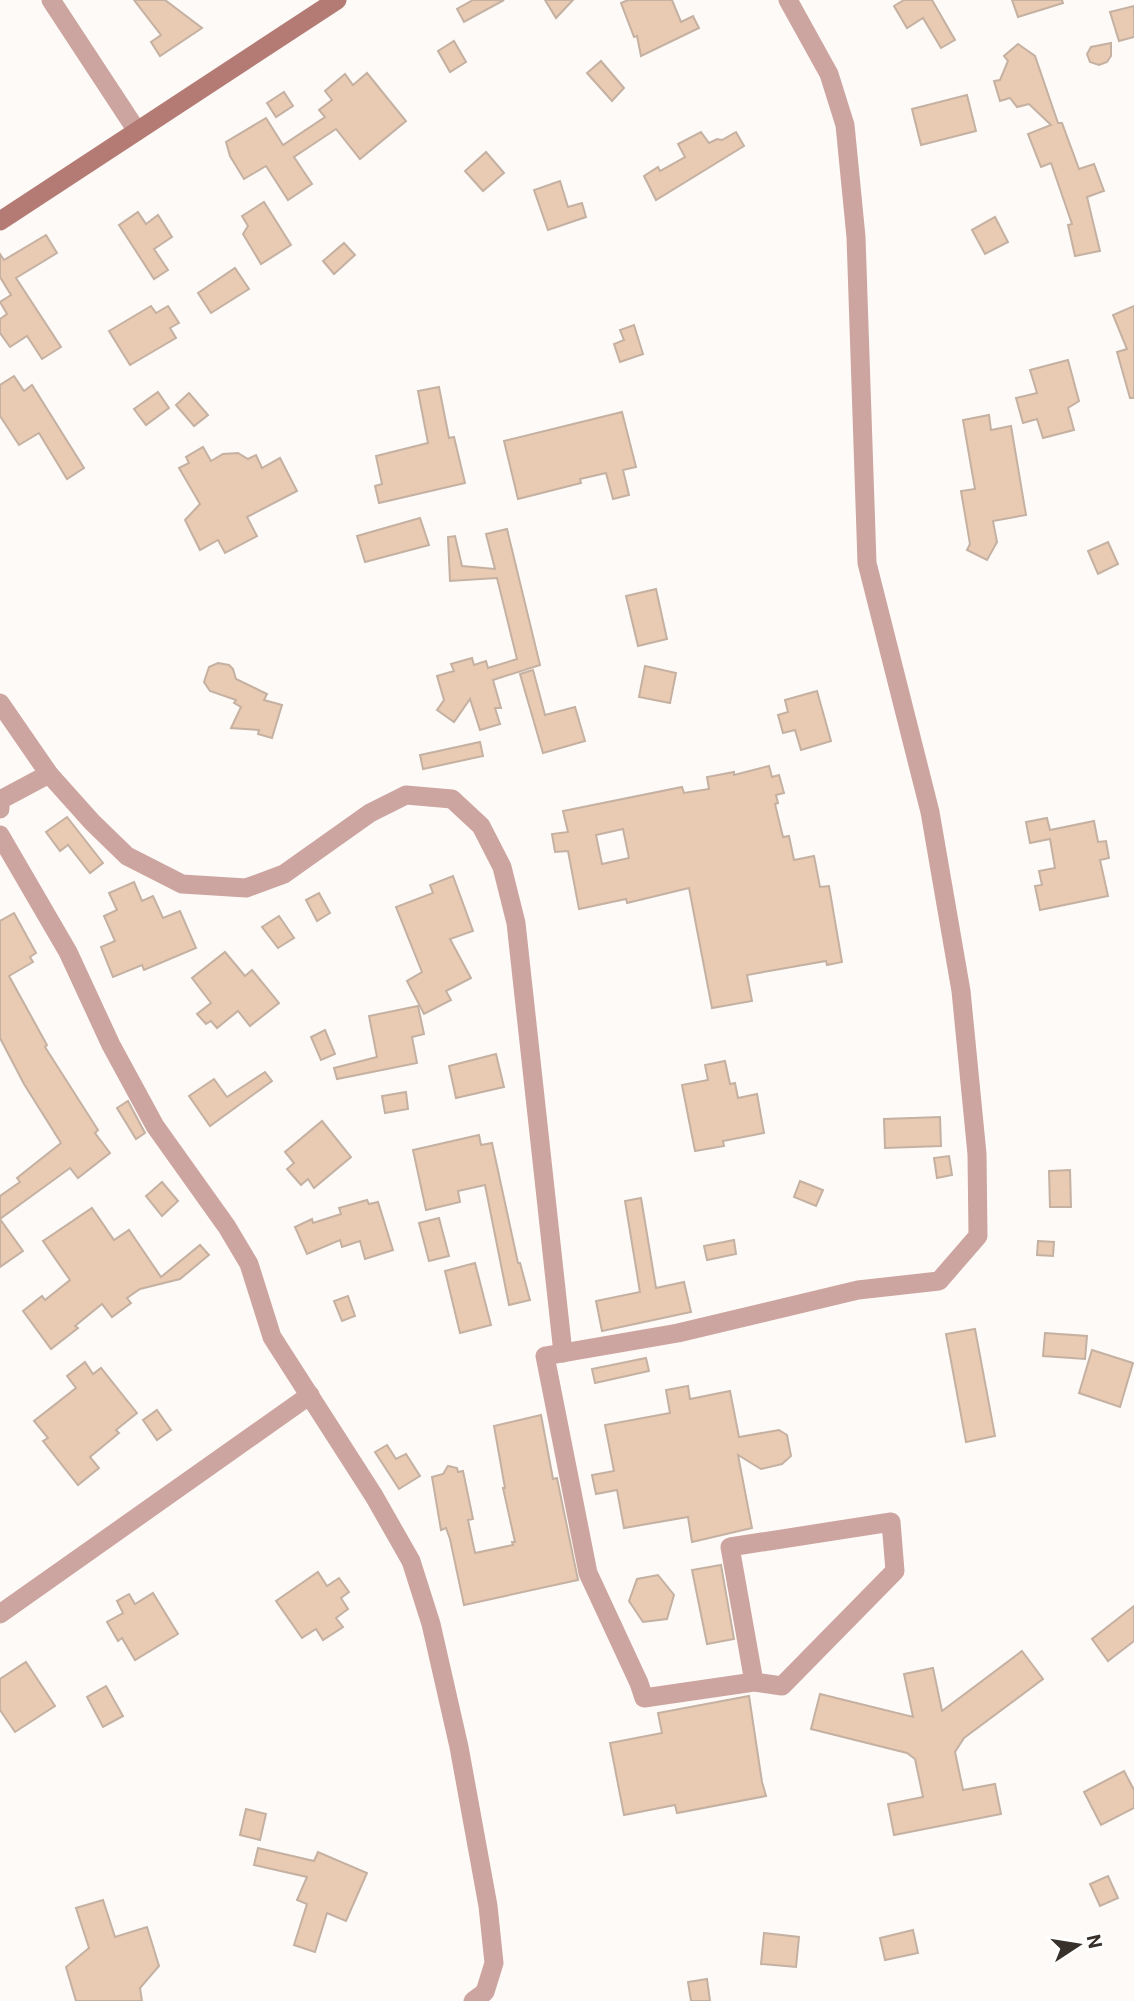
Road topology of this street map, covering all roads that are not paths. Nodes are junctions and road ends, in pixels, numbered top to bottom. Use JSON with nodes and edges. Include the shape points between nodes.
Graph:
{"nodes":[{"id":1,"x":51,"y":0,"type":"edge"},
{"id":2,"x":337,"y":0,"type":"edge"},
{"id":3,"x":788,"y":0,"type":"edge"},
{"id":4,"x":137,"y":131,"type":"junction"},
{"id":5,"x":0,"y":221,"type":"edge"},
{"id":6,"x":0,"y":703,"type":"edge"},
{"id":7,"x":48,"y":774,"type":"junction"},
{"id":8,"x":0,"y":808,"type":"edge"},
{"id":9,"x":0,"y":835,"type":"edge"},
{"id":10,"x":563,"y":1353,"type":"junction"},
{"id":11,"x":310,"y":1395,"type":"junction"},
{"id":12,"x":0,"y":1614,"type":"edge"},
{"id":13,"x":754,"y":1682,"type":"junction"},
{"id":14,"x":472,"y":2001,"type":"edge"}],
"edges":[{"from":1,"to":4,"type":"street"},
{"from":2,"to":4,"type":"main road"},
{"from":3,"to":10,"type":"street","via":[[829,74],[845,125],[856,237],[867,563],[930,812],[961,991],[977,1154],[978,1236],[939,1281],[858,1290],[678,1333]]},
{"from":4,"to":5,"type":"main road"},
{"from":6,"to":7,"type":"street"},
{"from":7,"to":8,"type":"street","via":[[0,800]]},
{"from":7,"to":10,"type":"street","via":[[127,856],[182,884],[246,888],[284,874],[370,813],[407,795],[452,799],[481,826],[502,867],[516,923]]},
{"from":9,"to":11,"type":"street","via":[[68,952],[155,1126],[249,1264],[272,1336]]},
{"from":10,"to":13,"type":"street","via":[[545,1356],[588,1573],[644,1698]]},
{"from":11,"to":12,"type":"street"},
{"from":11,"to":14,"type":"street","via":[[411,1561],[431,1624],[459,1747],[494,1963],[485,1992]]},
{"from":13,"to":13,"type":"street","via":[[730,1547],[891,1522],[895,1571],[782,1686]]}]}
